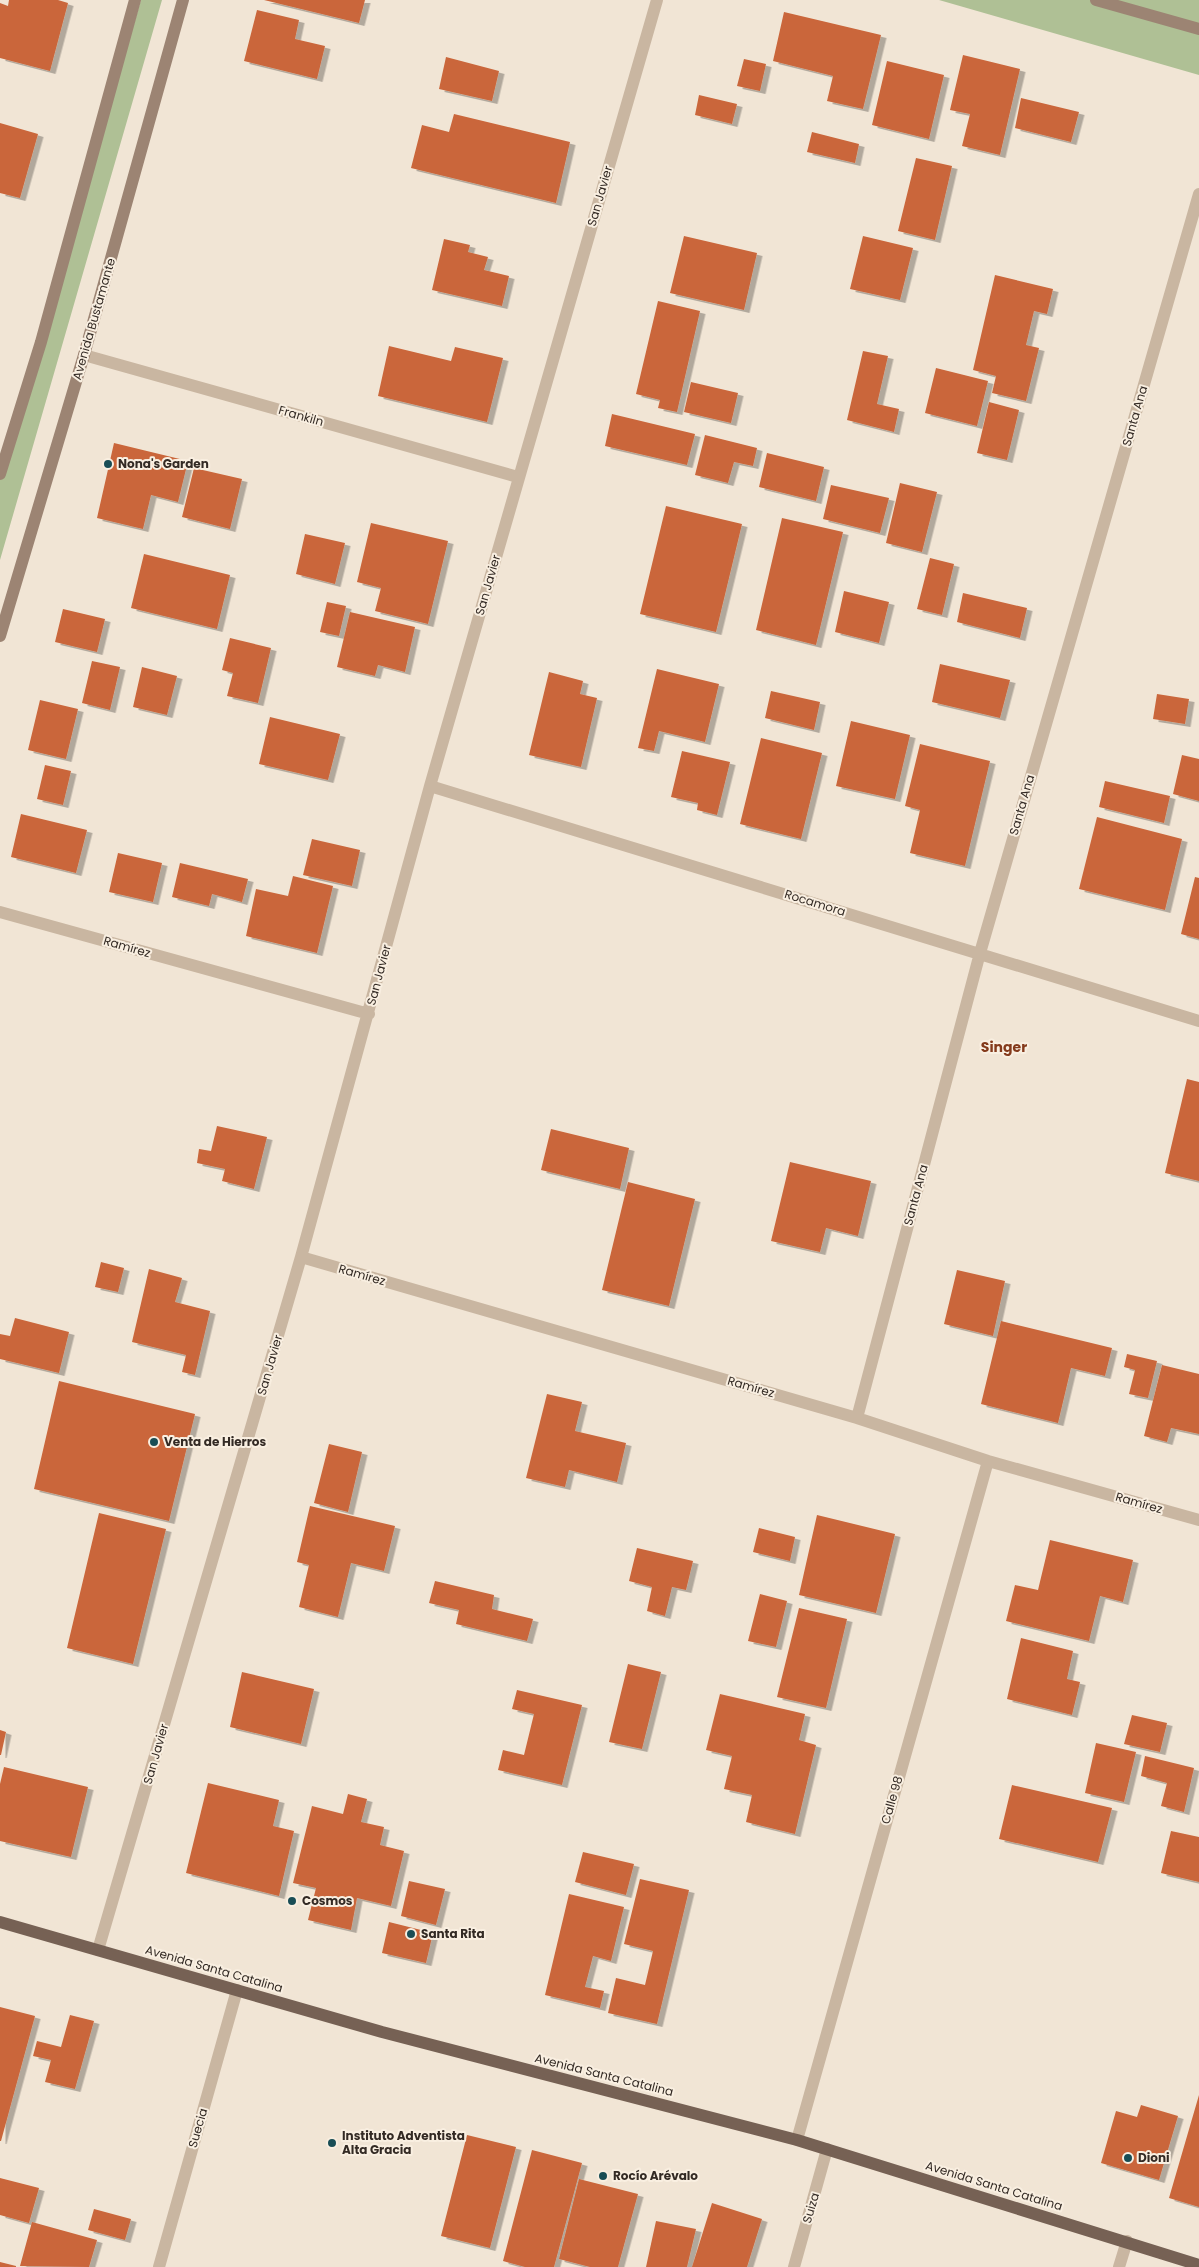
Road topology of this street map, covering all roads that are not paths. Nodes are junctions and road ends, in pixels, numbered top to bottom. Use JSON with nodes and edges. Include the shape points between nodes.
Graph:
{"nodes":[{"id":1,"x":135,"y":0,"type":"edge"},
{"id":2,"x":183,"y":0,"type":"edge"},
{"id":3,"x":657,"y":0,"type":"edge"},
{"id":4,"x":1096,"y":0,"type":"edge"},
{"id":5,"x":1199,"y":29,"type":"edge"},
{"id":6,"x":1199,"y":194,"type":"edge"},
{"id":7,"x":84,"y":355,"type":"junction"},
{"id":8,"x":0,"y":473,"type":"edge"},
{"id":9,"x":518,"y":477,"type":"junction"},
{"id":10,"x":0,"y":636,"type":"edge"},
{"id":11,"x":430,"y":786,"type":"junction"},
{"id":12,"x":0,"y":912,"type":"edge"},
{"id":13,"x":980,"y":953,"type":"junction"},
{"id":14,"x":369,"y":1014,"type":"junction"},
{"id":15,"x":1199,"y":1021,"type":"edge"},
{"id":16,"x":301,"y":1257,"type":"junction"},
{"id":17,"x":857,"y":1418,"type":"junction"},
{"id":18,"x":988,"y":1461,"type":"junction"},
{"id":19,"x":1199,"y":1520,"type":"edge"},
{"id":20,"x":0,"y":1922,"type":"edge"},
{"id":21,"x":98,"y":1950,"type":"junction"},
{"id":22,"x":237,"y":1990,"type":"junction"},
{"id":23,"x":798,"y":2140,"type":"junction"},
{"id":24,"x":827,"y":2150,"type":"junction"},
{"id":25,"x":1127,"y":2241,"type":"junction"},
{"id":26,"x":1199,"y":2265,"type":"edge"},
{"id":27,"x":159,"y":2267,"type":"edge"},
{"id":28,"x":794,"y":2267,"type":"edge"},
{"id":29,"x":1119,"y":2267,"type":"edge"}],
"edges":[{"from":1,"to":8,"type":"main road","via":[[41,342]]},
{"from":2,"to":7,"type":"main road","name":"Avenida Bustamante"},
{"from":3,"to":9,"type":"street","name":"San Javier"},
{"from":4,"to":5,"type":"main road"},
{"from":6,"to":13,"type":"street","name":"Santa Ana"},
{"from":7,"to":9,"type":"street","name":"Frankiln"},
{"from":7,"to":10,"type":"main road","name":"Avenida Bustamante"},
{"from":9,"to":11,"type":"street","name":"San Javier"},
{"from":11,"to":13,"type":"street","name":"Rocamora"},
{"from":11,"to":14,"type":"street","name":"San Javier"},
{"from":12,"to":14,"type":"street","name":"Ramírez"},
{"from":13,"to":15,"type":"street","name":"Rocamora"},
{"from":13,"to":17,"type":"street","name":"Santa Ana"},
{"from":14,"to":16,"type":"street","name":"San Javier"},
{"from":16,"to":17,"type":"street","name":"Ramírez"},
{"from":16,"to":21,"type":"street","name":"San Javier"},
{"from":17,"to":18,"type":"street","name":"Ramírez"},
{"from":18,"to":19,"type":"street","name":"Ramírez"},
{"from":18,"to":23,"type":"street","name":"Calle 98"},
{"from":20,"to":21,"type":"main road","name":"Avenida Santa Catalina"},
{"from":21,"to":22,"type":"main road","name":"Avenida Santa Catalina"},
{"from":22,"to":23,"type":"main road","name":"Avenida Santa Catalina","via":[[382,2032]]},
{"from":22,"to":27,"type":"street","name":"Suecia"},
{"from":23,"to":24,"type":"main road","name":"Avenida Santa Catalina"},
{"from":24,"to":25,"type":"main road","name":"Avenida Santa Catalina"},
{"from":24,"to":28,"type":"street","name":"Suiza"},
{"from":25,"to":26,"type":"main road","name":"Avenida Santa Catalina"},
{"from":25,"to":29,"type":"street"}]}
